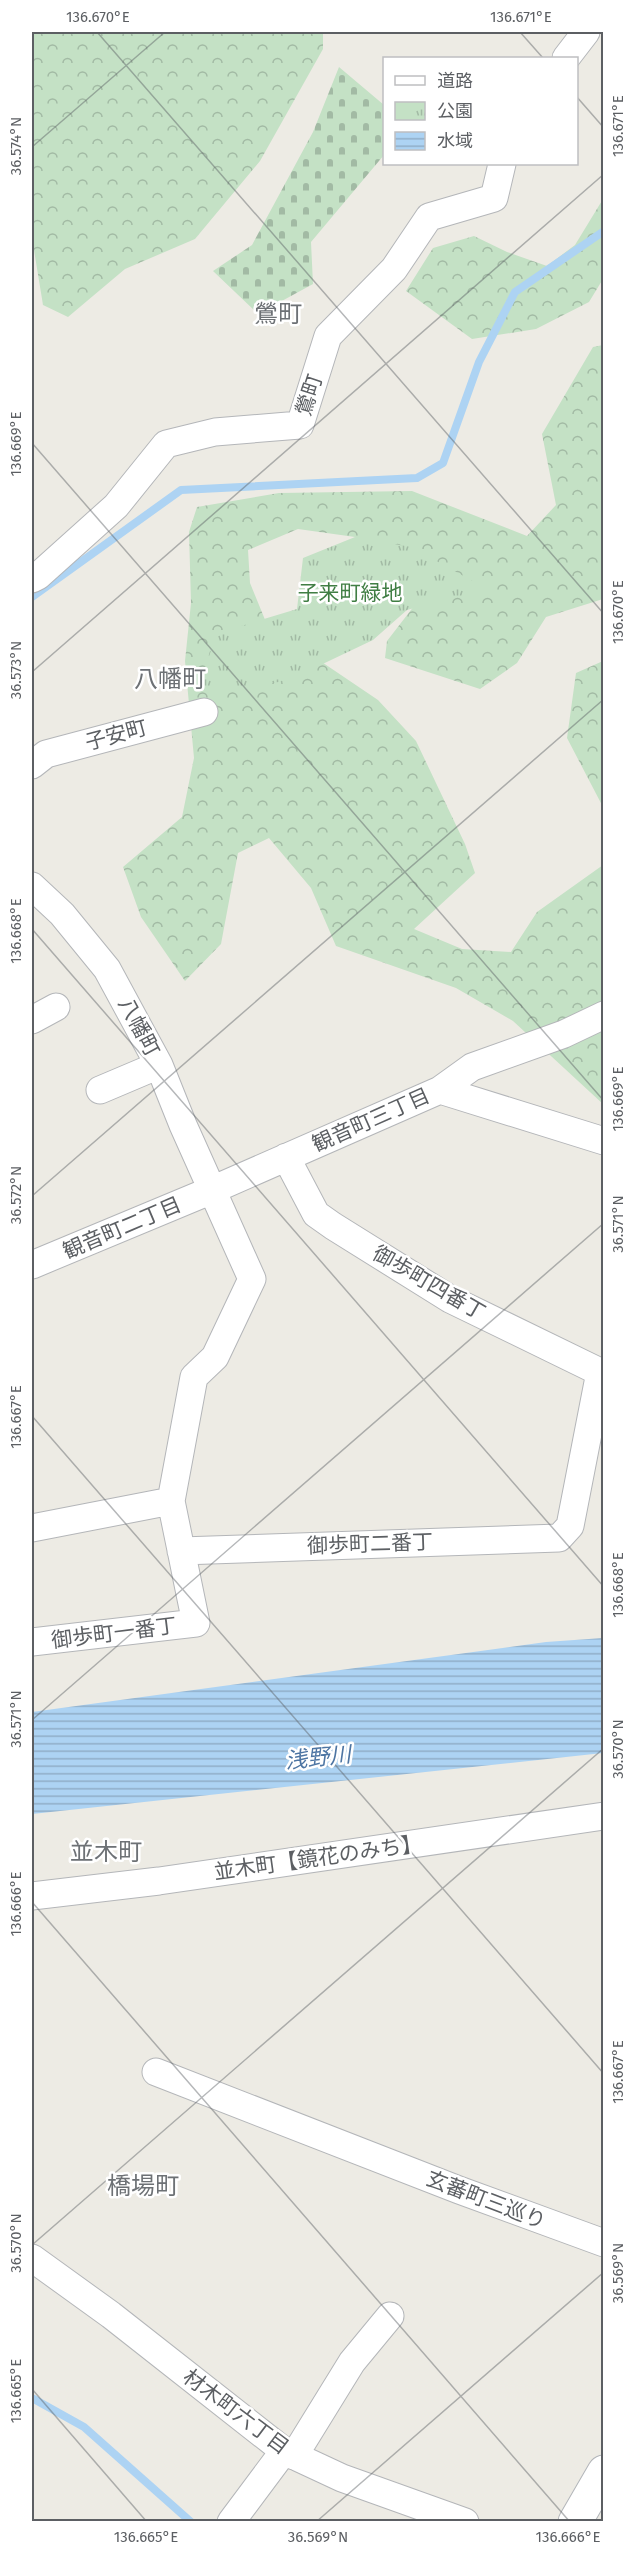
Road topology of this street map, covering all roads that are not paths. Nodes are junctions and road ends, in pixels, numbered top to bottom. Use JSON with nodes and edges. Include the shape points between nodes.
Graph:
{"nodes":[{"id":1,"x":586,"y":32,"type":"edge"},
{"id":2,"x":567,"y":57,"type":"edge"},
{"id":3,"x":502,"y":165,"type":"edge"},
{"id":4,"x":32,"y":579,"type":"edge"},
{"id":5,"x":204,"y":712,"type":"dead end"},
{"id":6,"x":32,"y":765,"type":"edge"},
{"id":7,"x":32,"y":886,"type":"edge"},
{"id":8,"x":56,"y":1007,"type":"dead end"},
{"id":9,"x":603,"y":1015,"type":"edge"},
{"id":10,"x":32,"y":1020,"type":"edge"},
{"id":11,"x":159,"y":1065,"type":"junction"},
{"id":12,"x":100,"y":1090,"type":"dead end"},
{"id":13,"x":440,"y":1090,"type":"junction"},
{"id":14,"x":603,"y":1141,"type":"edge"},
{"id":15,"x":286,"y":1157,"type":"junction"},
{"id":16,"x":212,"y":1190,"type":"junction"},
{"id":17,"x":32,"y":1265,"type":"edge"},
{"id":18,"x":602,"y":1373,"type":"edge"},
{"id":19,"x":171,"y":1501,"type":"junction"},
{"id":20,"x":32,"y":1528,"type":"edge"},
{"id":21,"x":181,"y":1551,"type":"junction"},
{"id":22,"x":32,"y":1642,"type":"edge"},
{"id":23,"x":603,"y":1816,"type":"edge"},
{"id":24,"x":32,"y":1896,"type":"edge"},
{"id":25,"x":156,"y":2072,"type":"dead end"},
{"id":26,"x":603,"y":2243,"type":"edge"},
{"id":27,"x":32,"y":2258,"type":"edge"},
{"id":28,"x":390,"y":2316,"type":"dead end"},
{"id":29,"x":289,"y":2453,"type":"junction"},
{"id":30,"x":603,"y":2472,"type":"edge"},
{"id":31,"x":231,"y":2522,"type":"edge"},
{"id":32,"x":465,"y":2522,"type":"edge"},
{"id":33,"x":575,"y":2522,"type":"edge"}],
"edges":[{"from":1,"to":2,"type":"street"},
{"from":3,"to":4,"type":"street","name":"鶯町","via":[[494,198],[429,217],[394,269],[328,336],[300,425],[214,432],[166,444],[116,506]]},
{"from":5,"to":6,"type":"street","name":"子安町","via":[[46,754]]},
{"from":7,"to":11,"type":"street","name":"八幡町","via":[[62,914],[107,969]]},
{"from":8,"to":10,"type":"street"},
{"from":9,"to":13,"type":"street","via":[[564,1034],[472,1067]]},
{"from":11,"to":12,"type":"street"},
{"from":11,"to":16,"type":"street","name":"八幡町"},
{"from":13,"to":14,"type":"street","name":"観音町三丁目"},
{"from":13,"to":15,"type":"street","name":"観音町三丁目"},
{"from":15,"to":16,"type":"street","name":"観音町三丁目"},
{"from":15,"to":18,"type":"street","name":"御歩町四番丁","via":[[316,1214],[339,1230],[450,1299]]},
{"from":16,"to":17,"type":"street","name":"観音町二丁目"},
{"from":16,"to":19,"type":"street","name":"八幡町","via":[[252,1279],[215,1357],[194,1377]]},
{"from":18,"to":21,"type":"street","name":"御歩町二番丁","via":[[570,1526],[559,1538]]},
{"from":19,"to":20,"type":"street"},
{"from":19,"to":21,"type":"street"},
{"from":21,"to":22,"type":"street","name":"御歩町一番丁","via":[[196,1623]]},
{"from":23,"to":24,"type":"street","name":"並木町【鏡花のみち】"},
{"from":25,"to":26,"type":"street","name":"玄蕃町三巡り"},
{"from":27,"to":29,"type":"street","name":"材木町六丁目","via":[[111,2314]]},
{"from":28,"to":29,"type":"street","via":[[352,2362]]},
{"from":29,"to":31,"type":"street"},
{"from":29,"to":32,"type":"street","name":"材木町六丁目","via":[[342,2478]]},
{"from":30,"to":33,"type":"street"}]}
